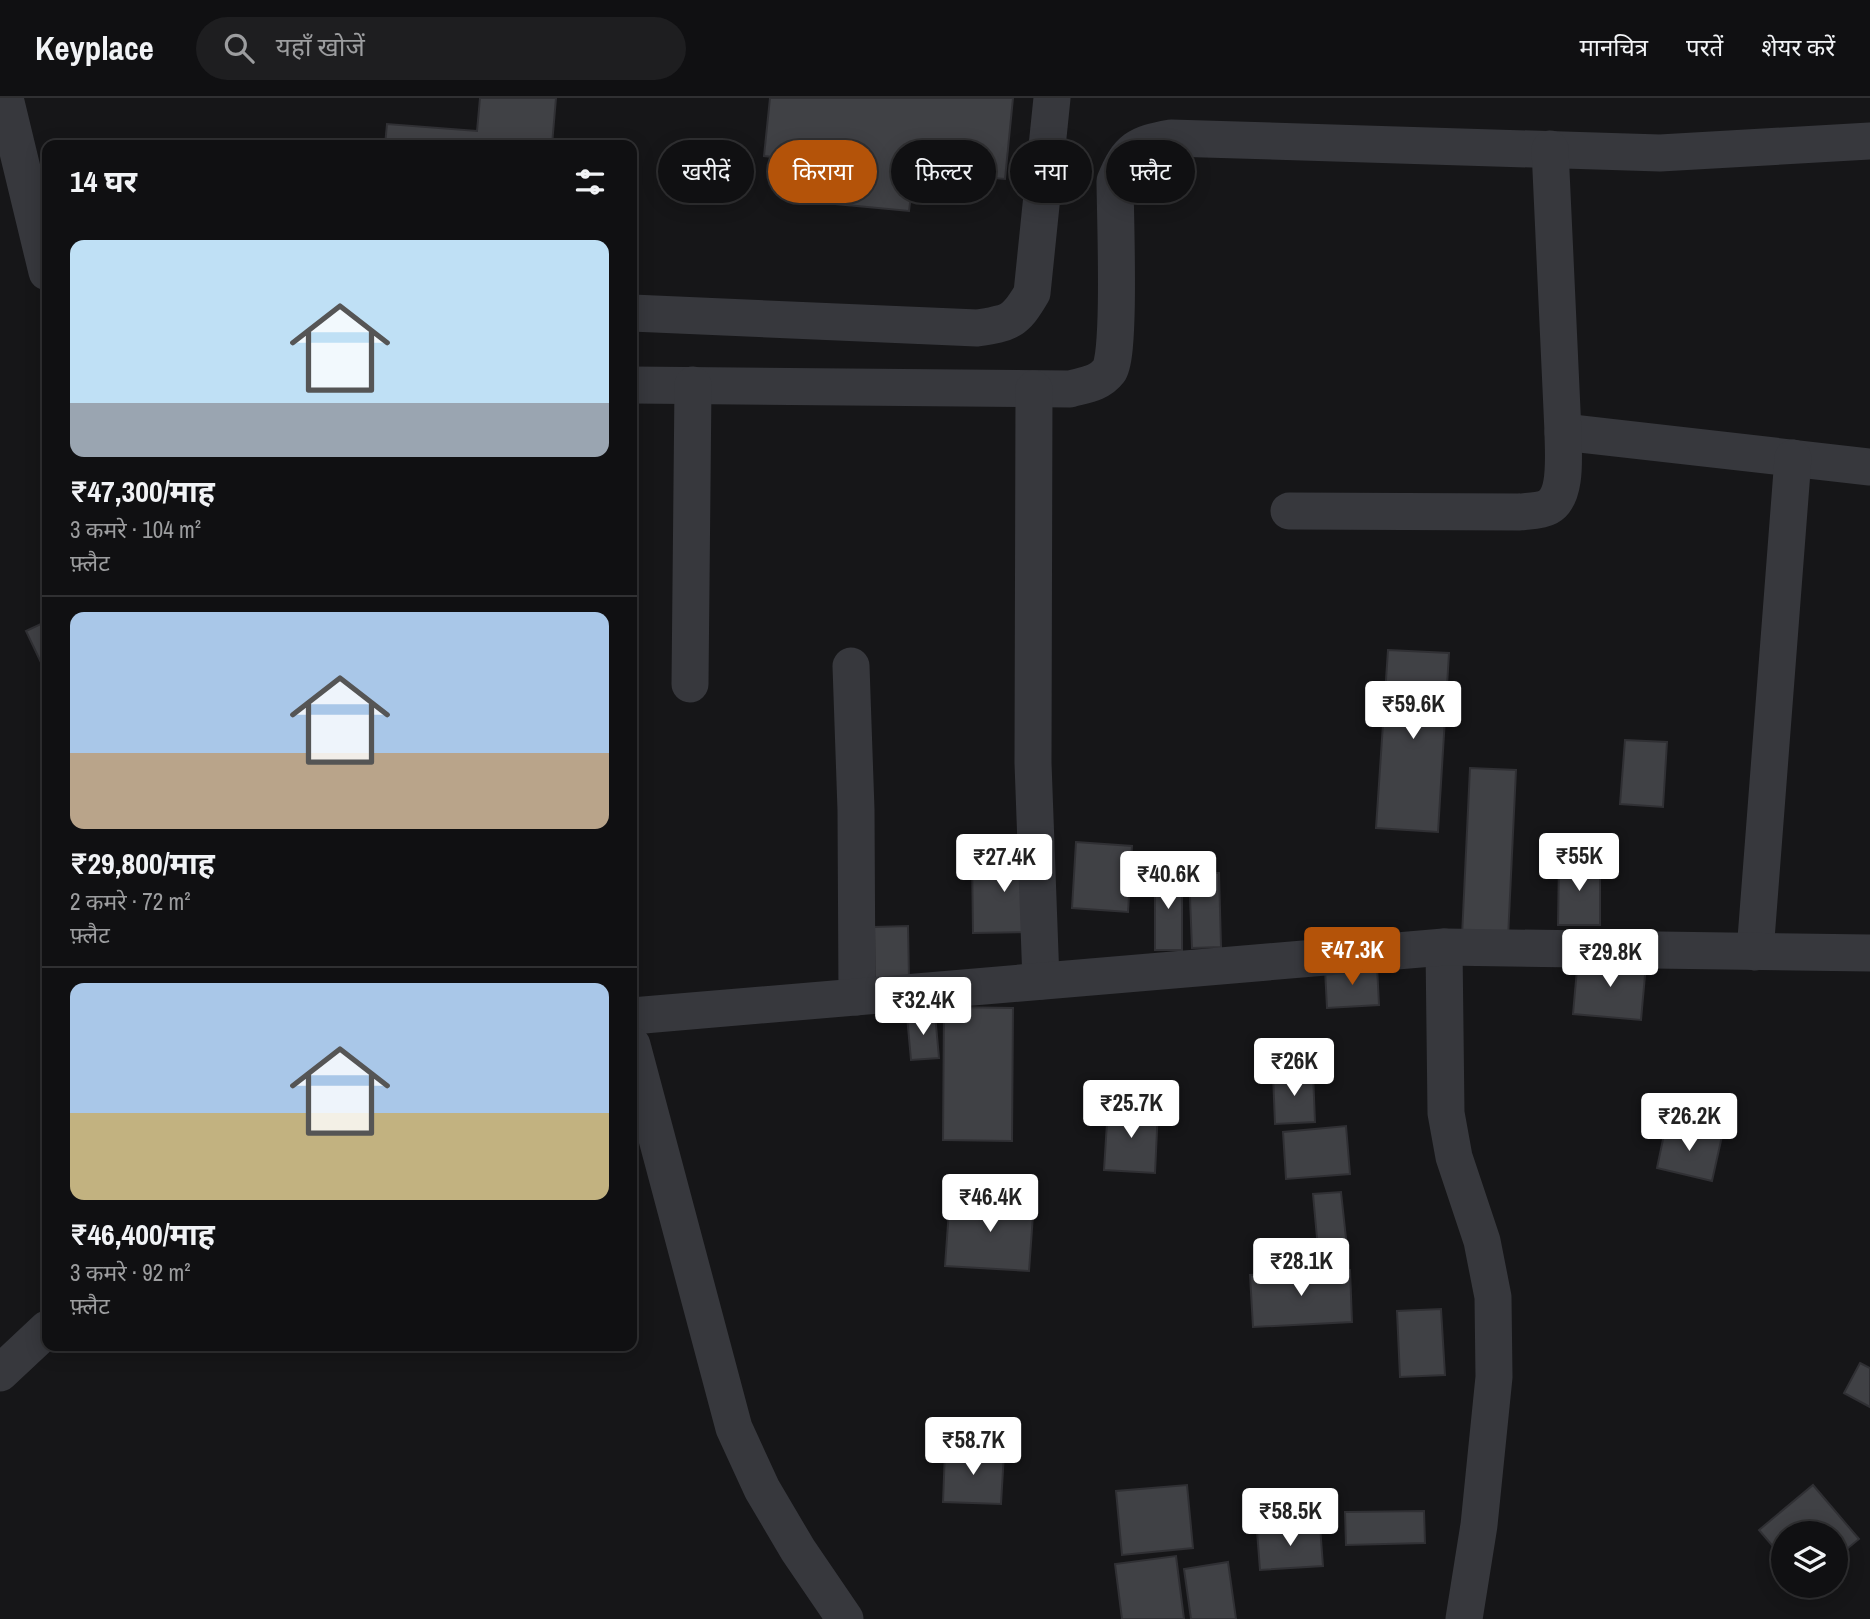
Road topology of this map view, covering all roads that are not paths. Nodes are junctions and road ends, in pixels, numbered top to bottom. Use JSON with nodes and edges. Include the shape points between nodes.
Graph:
{"nodes":[{"id":1,"x":5,"y":98,"type":"edge"},
{"id":2,"x":1052,"y":98,"type":"edge"},
{"id":3,"x":1870,"y":141,"type":"edge"},
{"id":4,"x":1550,"y":149,"type":"junction"},
{"id":5,"x":42,"y":251,"type":"edge"},
{"id":6,"x":637,"y":313,"type":"edge"},
{"id":7,"x":637,"y":385,"type":"edge"},
{"id":8,"x":693,"y":386,"type":"junction"},
{"id":9,"x":1034,"y":388,"type":"junction"},
{"id":10,"x":1563,"y":432,"type":"junction"},
{"id":11,"x":1793,"y":458,"type":"junction"},
{"id":12,"x":1870,"y":467,"type":"edge"},
{"id":13,"x":1289,"y":511,"type":"dead end"},
{"id":14,"x":851,"y":666,"type":"dead end"},
{"id":15,"x":690,"y":684,"type":"dead end"},
{"id":16,"x":1444,"y":947,"type":"junction"},
{"id":17,"x":1755,"y":952,"type":"junction"},
{"id":18,"x":1870,"y":953,"type":"edge"},
{"id":19,"x":1041,"y":981,"type":"junction"},
{"id":20,"x":857,"y":997,"type":"junction"},
{"id":21,"x":637,"y":1016,"type":"edge"},
{"id":22,"x":637,"y":1064,"type":"edge"},
{"id":23,"x":42,"y":1334,"type":"edge"},
{"id":24,"x":0,"y":1373,"type":"edge"},
{"id":25,"x":845,"y":1619,"type":"edge"},
{"id":26,"x":1464,"y":1619,"type":"edge"}],
"edges":[{"from":1,"to":5,"type":"street"},
{"from":2,"to":6,"type":"street","via":[[1032,293],[1019,315],[977,328]]},
{"from":3,"to":4,"type":"street","via":[[1660,153]]},
{"from":4,"to":9,"type":"street","via":[[1171,138],[1149,142],[1125,156],[1115,181],[1116,340],[1111,370],[1096,383]]},
{"from":4,"to":10,"type":"street"},
{"from":7,"to":8,"type":"street"},
{"from":8,"to":9,"type":"street"},
{"from":8,"to":15,"type":"street"},
{"from":9,"to":19,"type":"street","via":[[1033,764]]},
{"from":10,"to":11,"type":"street"},
{"from":10,"to":13,"type":"street","via":[[1563,475],[1558,497],[1548,507],[1520,512]]},
{"from":11,"to":12,"type":"street"},
{"from":11,"to":17,"type":"street"},
{"from":14,"to":20,"type":"street"},
{"from":16,"to":17,"type":"street"},
{"from":16,"to":19,"type":"street"},
{"from":16,"to":26,"type":"street","via":[[1446,1113],[1493,1297],[1494,1377]]},
{"from":17,"to":18,"type":"street"},
{"from":19,"to":20,"type":"street"},
{"from":20,"to":21,"type":"street"},
{"from":22,"to":25,"type":"street","via":[[734,1428],[768,1499]]},
{"from":23,"to":24,"type":"street"}]}
